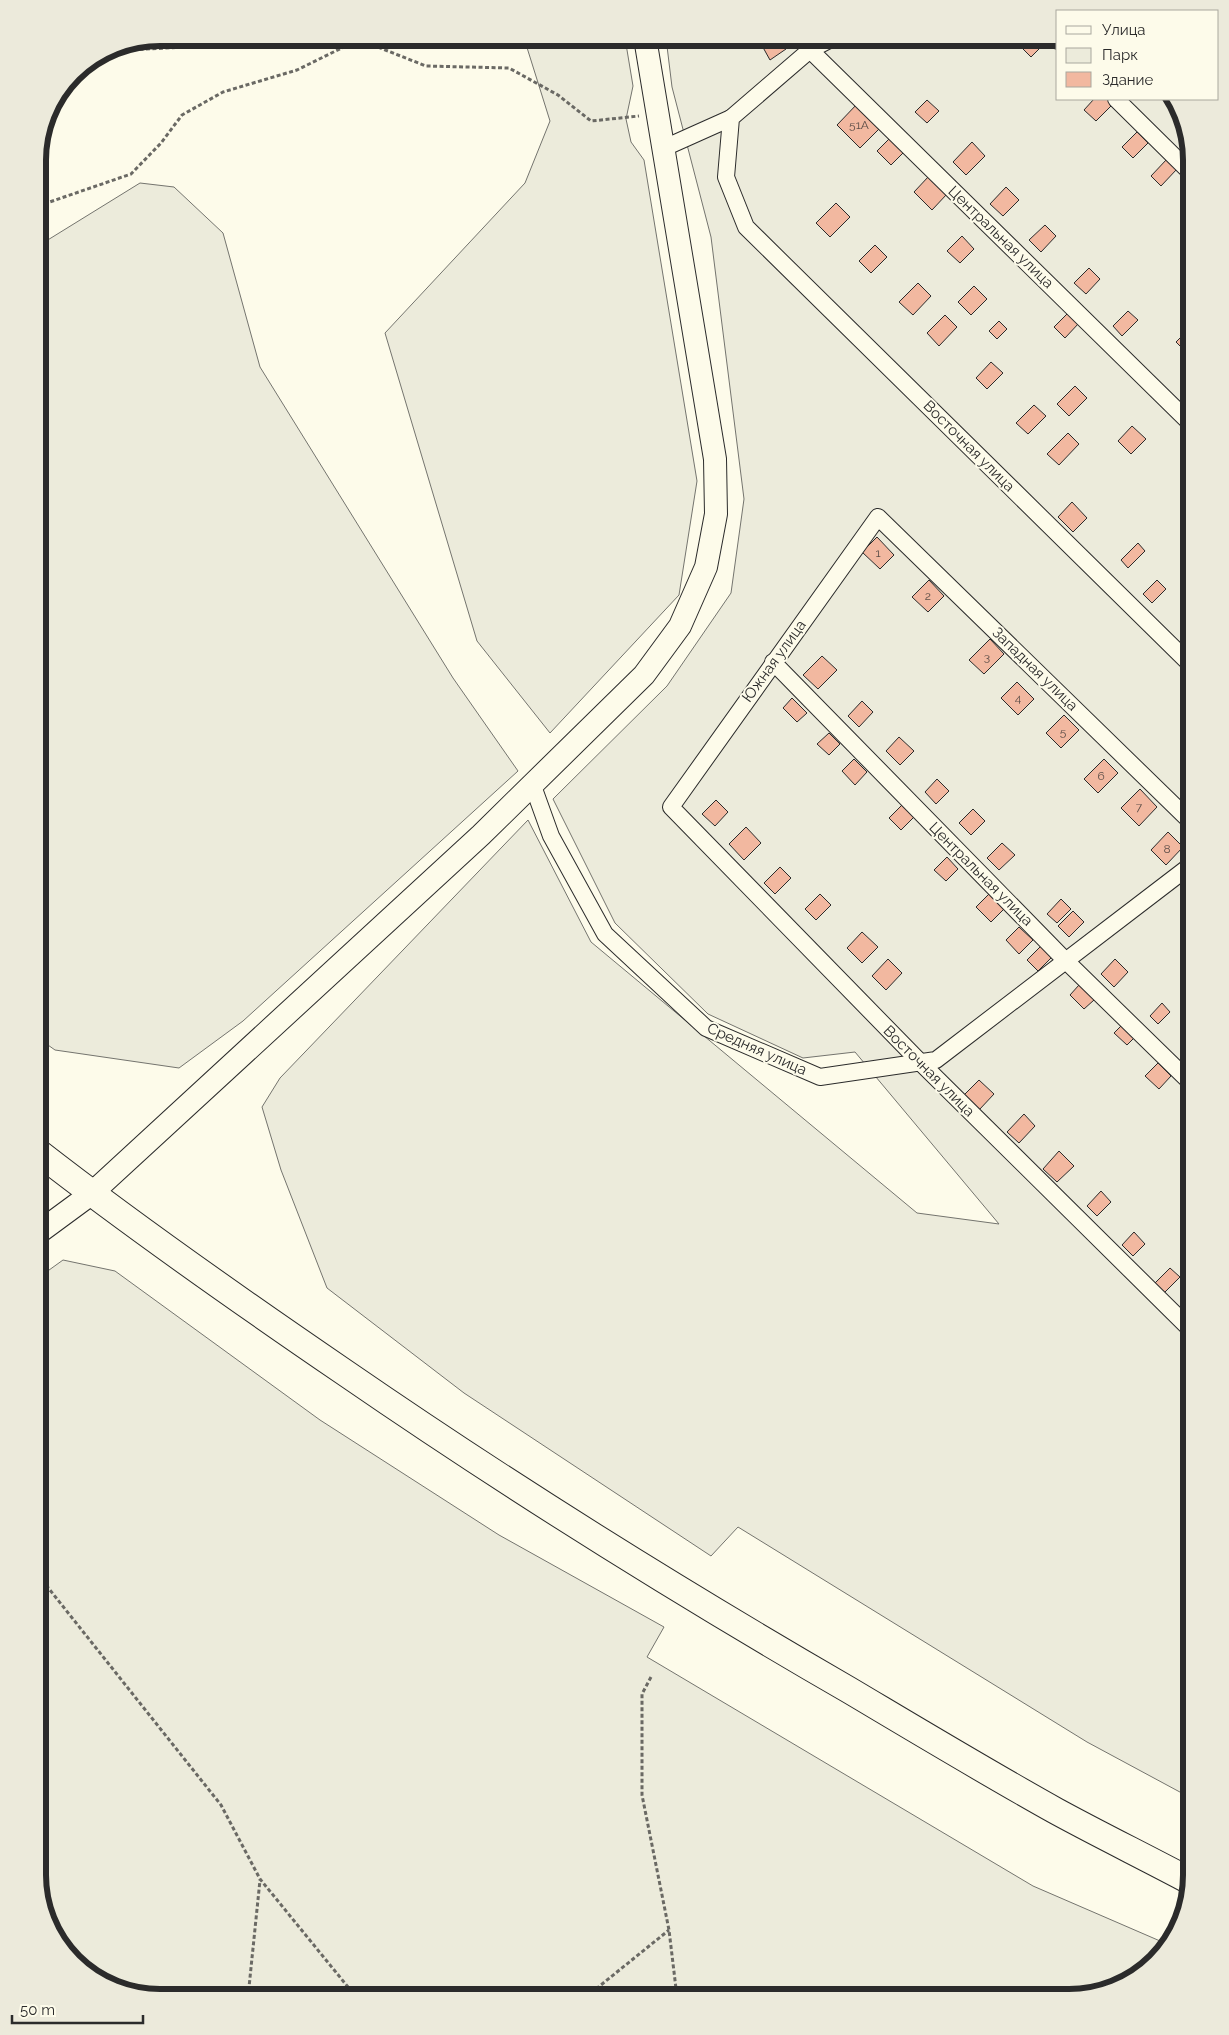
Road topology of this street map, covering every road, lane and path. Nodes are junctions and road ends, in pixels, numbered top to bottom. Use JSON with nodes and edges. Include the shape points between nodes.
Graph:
{"nodes":[{"id":1,"x":206,"y":46,"type":"edge"},
{"id":2,"x":346,"y":46,"type":"edge"},
{"id":3,"x":377,"y":46,"type":"edge"},
{"id":4,"x":646,"y":46,"type":"edge"},
{"id":5,"x":818,"y":46,"type":"edge"},
{"id":6,"x":131,"y":50,"type":"edge"},
{"id":7,"x":810,"y":50,"type":"junction"},
{"id":8,"x":1117,"y":100,"type":"edge"},
{"id":9,"x":658,"y":115,"type":"junction"},
{"id":10,"x":731,"y":118,"type":"junction"},
{"id":11,"x":664,"y":148,"type":"junction"},
{"id":12,"x":1183,"y":164,"type":"edge"},
{"id":13,"x":46,"y":203,"type":"edge"},
{"id":14,"x":1183,"y":415,"type":"edge"},
{"id":15,"x":878,"y":517,"type":"joint"},
{"id":16,"x":1183,"y":656,"type":"edge"},
{"id":17,"x":772,"y":662,"type":"junction"},
{"id":18,"x":533,"y":786,"type":"junction"},
{"id":19,"x":671,"y":807,"type":"joint"},
{"id":20,"x":1183,"y":813,"type":"edge"},
{"id":21,"x":1183,"y":872,"type":"edge"},
{"id":22,"x":1066,"y":961,"type":"junction"},
{"id":23,"x":921,"y":1063,"type":"junction"},
{"id":24,"x":1183,"y":1074,"type":"edge"},
{"id":25,"x":46,"y":1158,"type":"edge"},
{"id":26,"x":91,"y":1194,"type":"junction"},
{"id":27,"x":46,"y":1227,"type":"edge"},
{"id":28,"x":1183,"y":1321,"type":"edge"},
{"id":29,"x":46,"y":1585,"type":"edge"},
{"id":30,"x":651,"y":1677,"type":"dead end"},
{"id":31,"x":1183,"y":1877,"type":"edge"},
{"id":32,"x":260,"y":1879,"type":"junction"},
{"id":33,"x":669,"y":1930,"type":"junction"},
{"id":34,"x":348,"y":1987,"type":"joint"},
{"id":35,"x":249,"y":1989,"type":"edge"},
{"id":36,"x":354,"y":1989,"type":"edge"},
{"id":37,"x":596,"y":1989,"type":"edge"},
{"id":38,"x":676,"y":1989,"type":"edge"}],
"edges":[{"from":1,"to":6,"type":"path"},
{"from":2,"to":13,"type":"path","via":[[297,70],[223,92],[182,115],[131,174]]},
{"from":3,"to":9,"type":"path","via":[[426,66],[509,68],[558,95],[591,121]]},
{"from":4,"to":9,"type":"main road"},
{"from":5,"to":7,"type":"street"},
{"from":7,"to":10,"type":"street"},
{"from":7,"to":14,"type":"street","name":"Центральная улица"},
{"from":8,"to":12,"type":"street"},
{"from":9,"to":11,"type":"main road"},
{"from":10,"to":11,"type":"street"},
{"from":10,"to":16,"type":"street","name":"Восточная улица","via":[[726,177],[746,227]]},
{"from":11,"to":18,"type":"main road","via":[[715,459],[716,514],[706,567],[680,626],[644,675]]},
{"from":15,"to":17,"type":"street","name":"Южная улица"},
{"from":15,"to":20,"type":"street","name":"Западная улица"},
{"from":17,"to":19,"type":"street","name":"Южная улица"},
{"from":17,"to":22,"type":"street","name":"Центральная улица"},
{"from":18,"to":23,"type":"street","name":"Средняя улица","via":[[551,836],[605,934],[706,1028],[820,1077]]},
{"from":18,"to":26,"type":"main road"},
{"from":19,"to":23,"type":"street","name":"Восточная улица"},
{"from":21,"to":22,"type":"street","name":"Средняя улица"},
{"from":22,"to":23,"type":"street","name":"Средняя улица","via":[[936,1060]]},
{"from":22,"to":24,"type":"street","name":"Центральная улица"},
{"from":23,"to":28,"type":"street","name":"Восточная улица"},
{"from":25,"to":26,"type":"highway"},
{"from":26,"to":27,"type":"main road"},
{"from":26,"to":31,"type":"highway","via":[[221,1288],[478,1464],[591,1536],[999,1778]]},
{"from":29,"to":32,"type":"path","via":[[221,1805]]},
{"from":30,"to":33,"type":"path","via":[[642,1694],[642,1795]]},
{"from":32,"to":34,"type":"path"},
{"from":32,"to":35,"type":"path"},
{"from":33,"to":37,"type":"path"},
{"from":33,"to":38,"type":"path"},
{"from":34,"to":36,"type":"path"}]}
